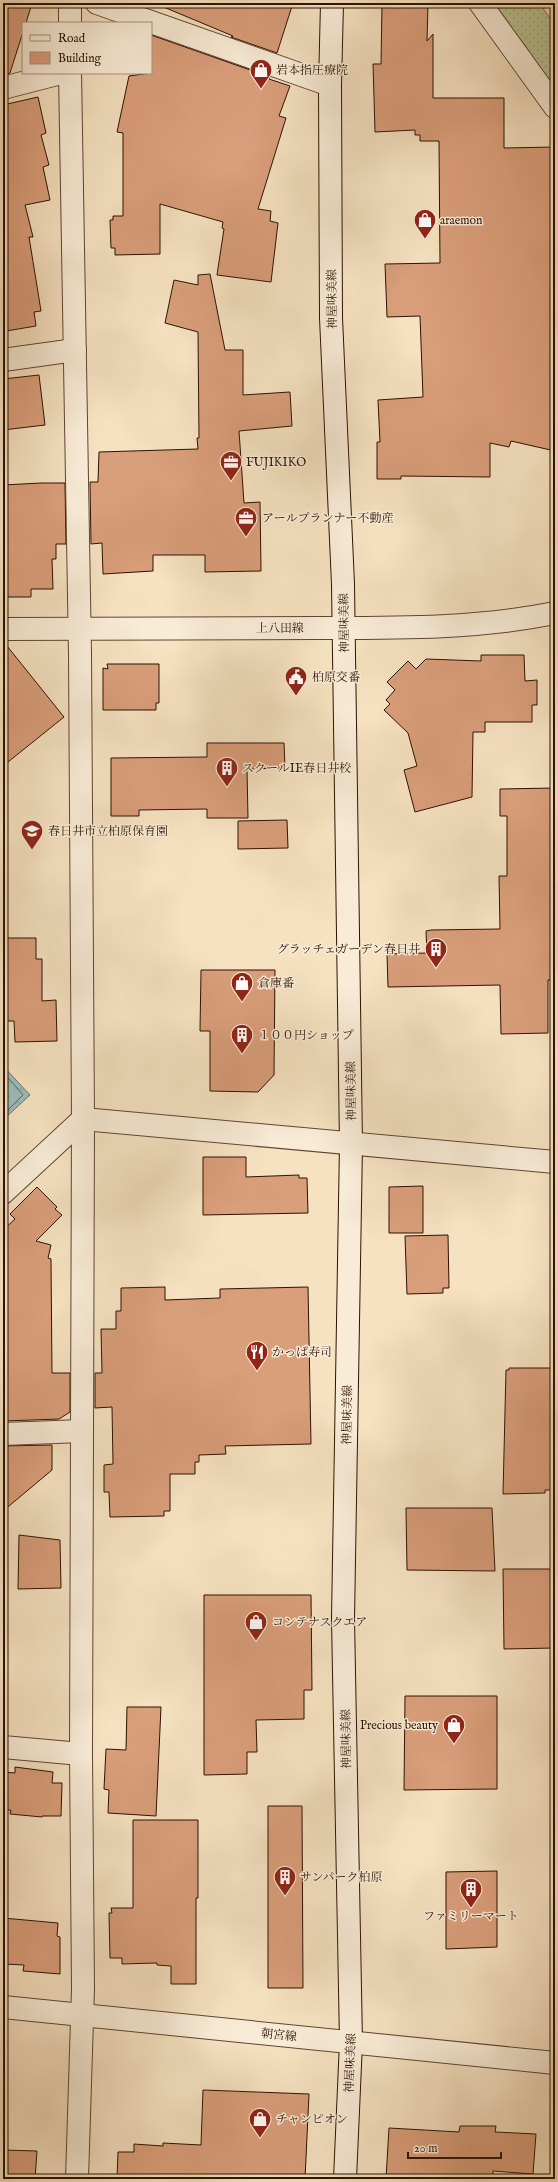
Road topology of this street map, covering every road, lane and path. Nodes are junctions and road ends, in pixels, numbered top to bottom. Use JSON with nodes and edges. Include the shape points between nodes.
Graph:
{"nodes":[{"id":1,"x":70,"y":3,"type":"edge"},
{"id":2,"x":97,"y":3,"type":"edge"},
{"id":3,"x":332,"y":3,"type":"edge"},
{"id":4,"x":480,"y":3,"type":"edge"},
{"id":5,"x":70,"y":22,"type":"edge"},
{"id":6,"x":151,"y":22,"type":"edge"},
{"id":7,"x":152,"y":22,"type":"edge"},
{"id":8,"x":57,"y":74,"type":"edge"},
{"id":9,"x":70,"y":74,"type":"edge"},
{"id":10,"x":330,"y":85,"type":"junction"},
{"id":11,"x":3,"y":88,"type":"edge"},
{"id":12,"x":555,"y":108,"type":"edge"},
{"id":13,"x":74,"y":350,"type":"junction"},
{"id":14,"x":3,"y":360,"type":"edge"},
{"id":15,"x":555,"y":613,"type":"edge"},
{"id":16,"x":79,"y":628,"type":"junction"},
{"id":17,"x":344,"y":628,"type":"junction"},
{"id":18,"x":3,"y":629,"type":"edge"},
{"id":19,"x":83,"y":1119,"type":"junction"},
{"id":20,"x":351,"y":1144,"type":"junction"},
{"id":21,"x":555,"y":1162,"type":"edge"},
{"id":22,"x":3,"y":1193,"type":"edge"},
{"id":23,"x":82,"y":1431,"type":"junction"},
{"id":24,"x":3,"y":1434,"type":"edge"},
{"id":25,"x":3,"y":1747,"type":"edge"},
{"id":26,"x":81,"y":1754,"type":"junction"},
{"id":27,"x":3,"y":2007,"type":"edge"},
{"id":28,"x":82,"y":2015,"type":"junction"},
{"id":29,"x":351,"y":2042,"type":"junction"},
{"id":30,"x":555,"y":2063,"type":"edge"},
{"id":31,"x":77,"y":2179,"type":"edge"},
{"id":32,"x":345,"y":2179,"type":"edge"}],
"edges":[{"from":1,"to":5,"type":"street"},
{"from":2,"to":6,"type":"street"},
{"from":3,"to":10,"type":"street","name":"神屋味美線"},
{"from":4,"to":12,"type":"street"},
{"from":7,"to":10,"type":"street"},
{"from":8,"to":11,"type":"street"},
{"from":9,"to":13,"type":"street"},
{"from":10,"to":17,"type":"street","name":"神屋味美線","via":[[332,318]]},
{"from":13,"to":14,"type":"street"},
{"from":13,"to":16,"type":"street"},
{"from":15,"to":17,"type":"street","name":"上八田線","via":[[519,621],[469,626]]},
{"from":16,"to":17,"type":"street","name":"上八田線"},
{"from":16,"to":18,"type":"street","name":"上八田線"},
{"from":16,"to":19,"type":"street"},
{"from":17,"to":20,"type":"street","name":"神屋味美線"},
{"from":19,"to":20,"type":"street"},
{"from":19,"to":22,"type":"street"},
{"from":19,"to":23,"type":"street"},
{"from":20,"to":21,"type":"street"},
{"from":20,"to":29,"type":"street","name":"神屋味美線","via":[[344,1619]]},
{"from":23,"to":24,"type":"street"},
{"from":23,"to":26,"type":"street"},
{"from":25,"to":26,"type":"street"},
{"from":26,"to":28,"type":"street"},
{"from":27,"to":28,"type":"street","name":"朝宮線"},
{"from":28,"to":29,"type":"street","name":"朝宮線"},
{"from":28,"to":31,"type":"street"},
{"from":29,"to":30,"type":"street","name":"朝宮線"},
{"from":29,"to":32,"type":"street","name":"神屋味美線"}]}
